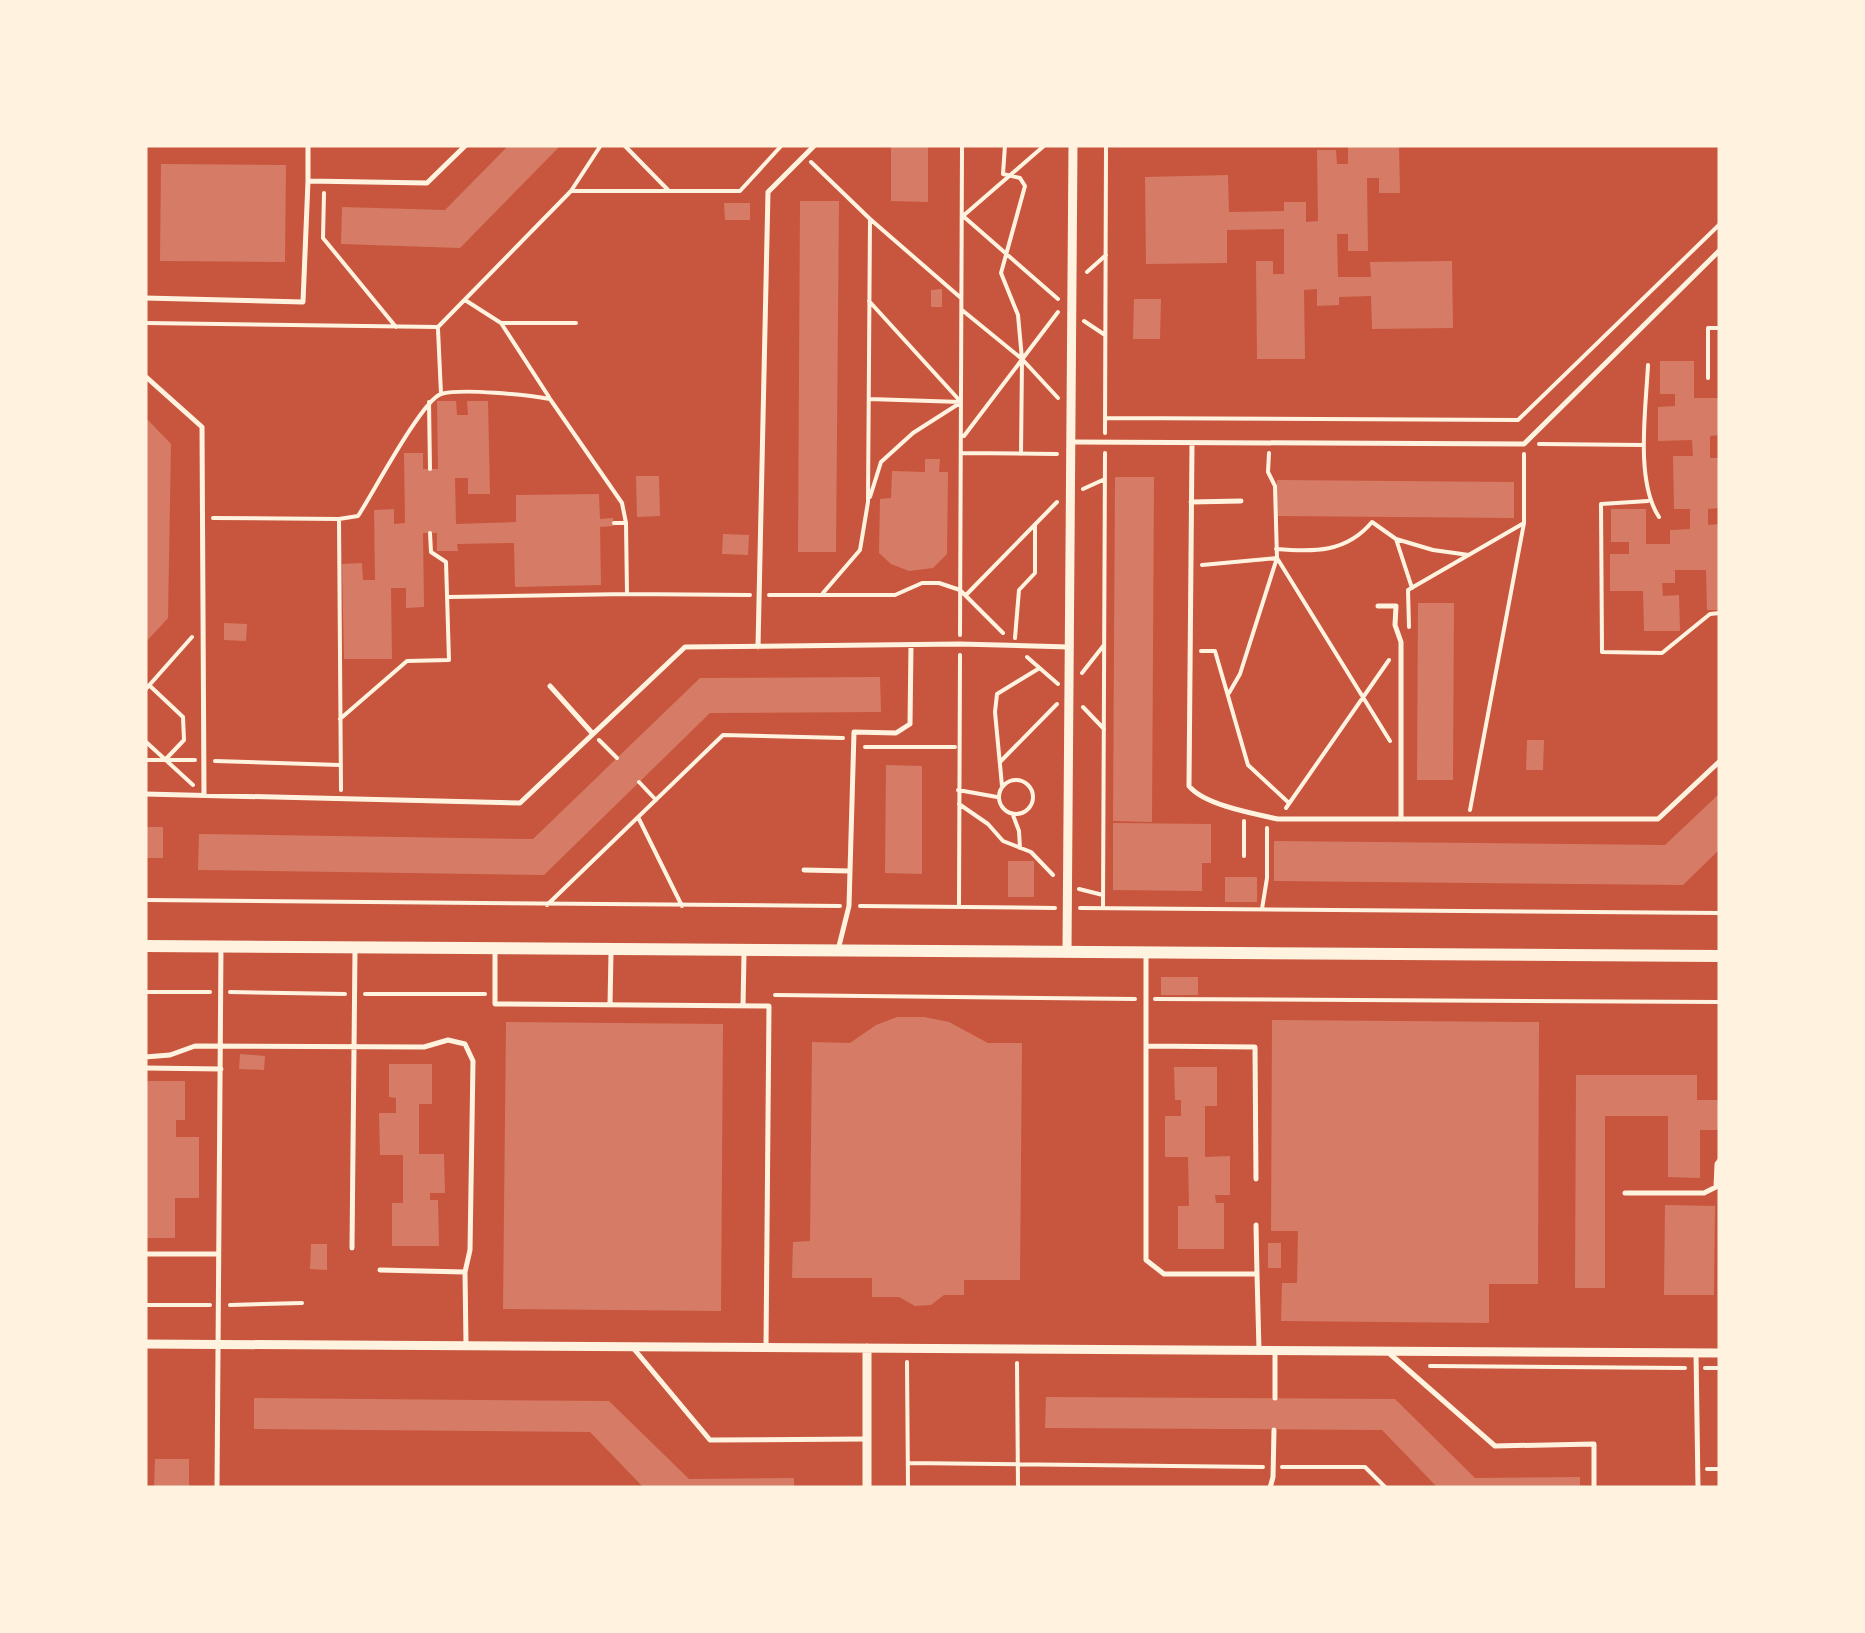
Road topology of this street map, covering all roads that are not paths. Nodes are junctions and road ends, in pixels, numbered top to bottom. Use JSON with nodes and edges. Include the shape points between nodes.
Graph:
{"nodes":[{"id":1,"x":308,"y":145,"type":"edge"},
{"id":2,"x":466,"y":145,"type":"edge"},
{"id":3,"x":815,"y":145,"type":"edge"},
{"id":4,"x":1073,"y":145,"type":"edge"},
{"id":5,"x":308,"y":181,"type":"junction"},
{"id":6,"x":1720,"y":250,"type":"edge"},
{"id":7,"x":145,"y":298,"type":"edge"},
{"id":8,"x":145,"y":376,"type":"edge"},
{"id":9,"x":1073,"y":442,"type":"junction"},
{"id":10,"x":1192,"y":444,"type":"junction"},
{"id":11,"x":1241,"y":500,"type":"dead end"},
{"id":12,"x":1191,"y":502,"type":"junction"},
{"id":13,"x":1378,"y":606,"type":"dead end"},
{"id":14,"x":911,"y":644,"type":"junction"},
{"id":15,"x":758,"y":647,"type":"junction"},
{"id":16,"x":1069,"y":647,"type":"junction"},
{"id":17,"x":550,"y":686,"type":"dead end"},
{"id":18,"x":593,"y":734,"type":"junction"},
{"id":19,"x":1720,"y":761,"type":"edge"},
{"id":20,"x":145,"y":794,"type":"edge"},
{"id":21,"x":204,"y":795,"type":"junction"},
{"id":22,"x":1400,"y":820,"type":"junction"},
{"id":23,"x":804,"y":870,"type":"dead end"},
{"id":24,"x":850,"y":871,"type":"junction"},
{"id":25,"x":145,"y":946,"type":"edge"},
{"id":26,"x":221,"y":946,"type":"junction"},
{"id":27,"x":355,"y":947,"type":"junction"},
{"id":28,"x":496,"y":948,"type":"junction"},
{"id":29,"x":611,"y":950,"type":"junction"},
{"id":30,"x":744,"y":950,"type":"junction"},
{"id":31,"x":838,"y":950,"type":"junction"},
{"id":32,"x":1146,"y":951,"type":"junction"},
{"id":33,"x":1067,"y":952,"type":"junction"},
{"id":34,"x":1720,"y":956,"type":"edge"},
{"id":35,"x":610,"y":1005,"type":"junction"},
{"id":36,"x":744,"y":1006,"type":"junction"},
{"id":37,"x":221,"y":1046,"type":"junction"},
{"id":38,"x":1146,"y":1046,"type":"junction"},
{"id":39,"x":355,"y":1047,"type":"junction"},
{"id":40,"x":145,"y":1057,"type":"edge"},
{"id":41,"x":145,"y":1068,"type":"edge"},
{"id":42,"x":221,"y":1069,"type":"junction"},
{"id":43,"x":1720,"y":1160,"type":"edge"},
{"id":44,"x":1256,"y":1179,"type":"dead end"},
{"id":45,"x":1625,"y":1193,"type":"dead end"},
{"id":46,"x":1256,"y":1225,"type":"dead end"},
{"id":47,"x":352,"y":1248,"type":"dead end"},
{"id":48,"x":145,"y":1254,"type":"edge"},
{"id":49,"x":218,"y":1254,"type":"junction"},
{"id":50,"x":380,"y":1270,"type":"dead end"},
{"id":51,"x":465,"y":1272,"type":"junction"},
{"id":52,"x":1257,"y":1274,"type":"junction"},
{"id":53,"x":145,"y":1344,"type":"edge"},
{"id":54,"x":217,"y":1344,"type":"junction"},
{"id":55,"x":466,"y":1346,"type":"junction"},
{"id":56,"x":632,"y":1346,"type":"junction"},
{"id":57,"x":766,"y":1347,"type":"junction"},
{"id":58,"x":867,"y":1348,"type":"junction"},
{"id":59,"x":1259,"y":1350,"type":"junction"},
{"id":60,"x":1274,"y":1350,"type":"junction"},
{"id":61,"x":1386,"y":1351,"type":"junction"},
{"id":62,"x":1696,"y":1353,"type":"junction"},
{"id":63,"x":1720,"y":1353,"type":"edge"},
{"id":64,"x":1275,"y":1398,"type":"dead end"},
{"id":65,"x":1274,"y":1430,"type":"dead end"},
{"id":66,"x":867,"y":1440,"type":"junction"},
{"id":67,"x":217,"y":1488,"type":"edge"},
{"id":68,"x":867,"y":1488,"type":"edge"},
{"id":69,"x":1270,"y":1488,"type":"edge"},
{"id":70,"x":1594,"y":1488,"type":"edge"},
{"id":71,"x":1698,"y":1488,"type":"edge"}],
"edges":[{"from":1,"to":5,"type":"lane"},
{"from":2,"to":5,"type":"lane","via":[[427,182]]},
{"from":3,"to":15,"type":"lane","via":[[768,192]]},
{"from":4,"to":9,"type":"street"},
{"from":5,"to":7,"type":"lane","via":[[303,302]]},
{"from":6,"to":10,"type":"lane","via":[[1524,444]]},
{"from":8,"to":21,"type":"lane","via":[[202,428]]},
{"from":9,"to":10,"type":"lane"},
{"from":9,"to":16,"type":"street"},
{"from":10,"to":12,"type":"lane"},
{"from":11,"to":12,"type":"lane"},
{"from":12,"to":22,"type":"lane","via":[[1189,786],[1195,794],[1278,819]]},
{"from":13,"to":22,"type":"lane","via":[[1396,606],[1401,642]]},
{"from":14,"to":15,"type":"lane"},
{"from":14,"to":16,"type":"lane"},
{"from":14,"to":24,"type":"lane","via":[[910,724],[896,733],[854,732]]},
{"from":15,"to":18,"type":"lane","via":[[684,647]]},
{"from":16,"to":33,"type":"street"},
{"from":17,"to":18,"type":"lane"},
{"from":18,"to":21,"type":"lane","via":[[520,804]]},
{"from":19,"to":22,"type":"lane","via":[[1658,820]]},
{"from":20,"to":21,"type":"lane"},
{"from":23,"to":24,"type":"lane"},
{"from":24,"to":31,"type":"lane"},
{"from":25,"to":26,"type":"main road"},
{"from":26,"to":27,"type":"main road"},
{"from":26,"to":37,"type":"lane"},
{"from":27,"to":28,"type":"main road"},
{"from":27,"to":39,"type":"lane"},
{"from":28,"to":29,"type":"main road"},
{"from":28,"to":35,"type":"lane","via":[[495,1004]]},
{"from":29,"to":30,"type":"main road"},
{"from":29,"to":35,"type":"lane"},
{"from":30,"to":31,"type":"main road"},
{"from":30,"to":36,"type":"lane"},
{"from":31,"to":33,"type":"main road"},
{"from":32,"to":33,"type":"main road"},
{"from":32,"to":34,"type":"main road"},
{"from":32,"to":38,"type":"lane"},
{"from":35,"to":36,"type":"lane"},
{"from":36,"to":57,"type":"lane","via":[[770,1006]]},
{"from":37,"to":39,"type":"lane"},
{"from":37,"to":40,"type":"lane"},
{"from":37,"to":42,"type":"lane"},
{"from":38,"to":44,"type":"lane","via":[[1255,1047]]},
{"from":38,"to":52,"type":"lane","via":[[1146,1260],[1164,1274]]},
{"from":39,"to":47,"type":"lane"},
{"from":39,"to":51,"type":"lane","via":[[424,1047],[448,1040],[465,1044],[473,1060]]},
{"from":41,"to":42,"type":"lane"},
{"from":42,"to":49,"type":"lane"},
{"from":43,"to":45,"type":"lane","via":[[1716,1187],[1704,1193]]},
{"from":46,"to":52,"type":"lane"},
{"from":48,"to":49,"type":"lane"},
{"from":49,"to":54,"type":"lane"},
{"from":50,"to":51,"type":"lane"},
{"from":51,"to":55,"type":"lane"},
{"from":52,"to":59,"type":"lane"},
{"from":53,"to":54,"type":"street"},
{"from":54,"to":55,"type":"street"},
{"from":54,"to":67,"type":"lane"},
{"from":55,"to":56,"type":"street"},
{"from":56,"to":57,"type":"street"},
{"from":56,"to":66,"type":"lane","via":[[710,1440]]},
{"from":57,"to":58,"type":"street"},
{"from":58,"to":59,"type":"street"},
{"from":58,"to":66,"type":"street"},
{"from":59,"to":60,"type":"street"},
{"from":60,"to":61,"type":"street"},
{"from":60,"to":64,"type":"lane"},
{"from":61,"to":62,"type":"street"},
{"from":61,"to":70,"type":"lane","via":[[1494,1446],[1594,1444]]},
{"from":62,"to":63,"type":"street"},
{"from":62,"to":71,"type":"lane"},
{"from":65,"to":69,"type":"lane"},
{"from":66,"to":68,"type":"street"}]}
